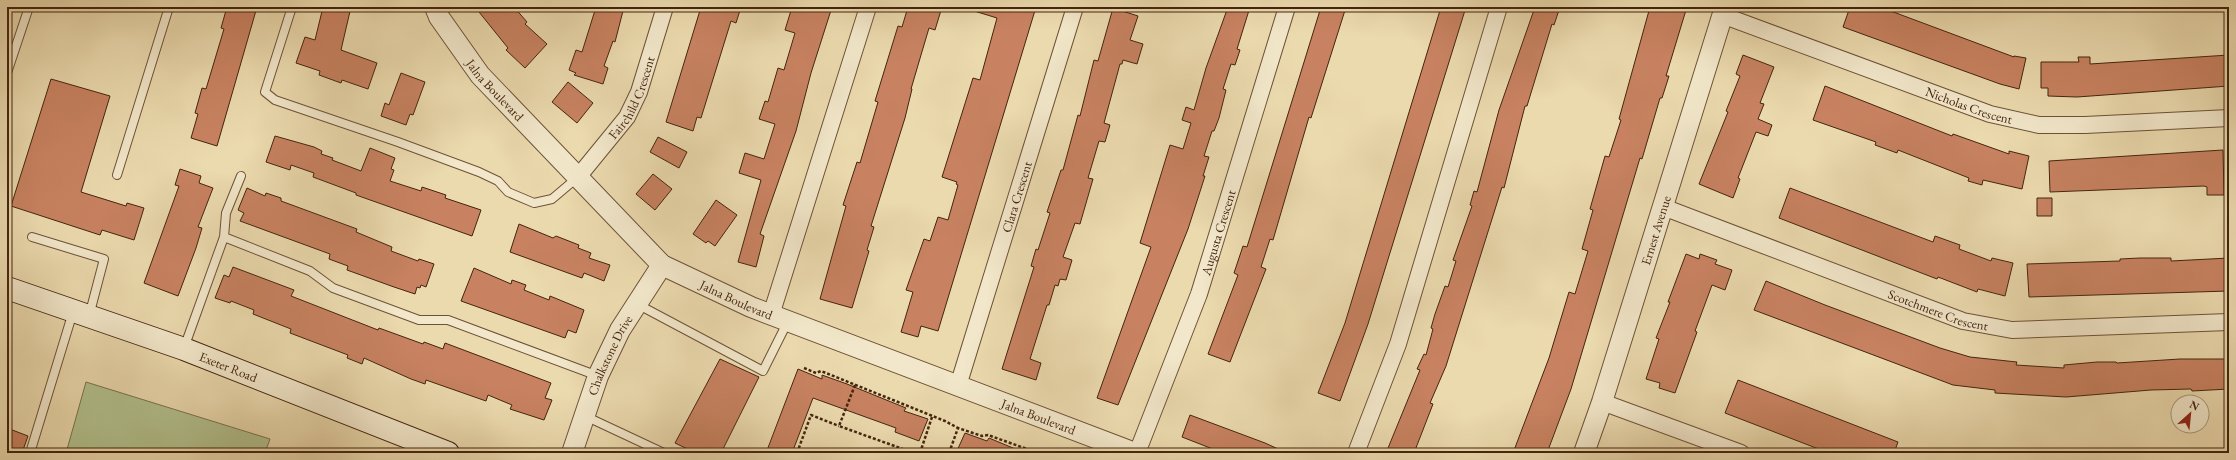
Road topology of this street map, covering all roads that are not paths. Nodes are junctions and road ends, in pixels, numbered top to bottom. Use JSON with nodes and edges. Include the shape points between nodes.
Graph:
{"nodes":[{"id":1,"x":29,"y":7,"type":"edge"},
{"id":2,"x":168,"y":7,"type":"edge"},
{"id":3,"x":292,"y":7,"type":"edge"},
{"id":4,"x":435,"y":7,"type":"edge"},
{"id":5,"x":665,"y":7,"type":"edge"},
{"id":6,"x":868,"y":7,"type":"edge"},
{"id":7,"x":1075,"y":7,"type":"edge"},
{"id":8,"x":1287,"y":7,"type":"edge"},
{"id":9,"x":1499,"y":7,"type":"edge"},
{"id":10,"x":1723,"y":11,"type":"edge"},
{"id":11,"x":7,"y":73,"type":"edge"},
{"id":12,"x":2229,"y":118,"type":"edge"},
{"id":13,"x":117,"y":175,"type":"dead end"},
{"id":14,"x":241,"y":176,"type":"dead end"},
{"id":15,"x":578,"y":177,"type":"junction"},
{"id":16,"x":1663,"y":207,"type":"junction"},
{"id":17,"x":32,"y":237,"type":"dead end"},
{"id":18,"x":224,"y":237,"type":"junction"},
{"id":19,"x":662,"y":265,"type":"junction"},
{"id":20,"x":7,"y":288,"type":"edge"},
{"id":21,"x":637,"y":304,"type":"junction"},
{"id":22,"x":81,"y":314,"type":"junction"},
{"id":23,"x":780,"y":318,"type":"junction"},
{"id":24,"x":2229,"y":322,"type":"edge"},
{"id":25,"x":184,"y":349,"type":"junction"},
{"id":26,"x":598,"y":376,"type":"junction"},
{"id":27,"x":958,"y":386,"type":"junction"},
{"id":28,"x":1602,"y":402,"type":"junction"},
{"id":29,"x":585,"y":416,"type":"junction"},
{"id":30,"x":30,"y":453,"type":"edge"},
{"id":31,"x":448,"y":453,"type":"edge"},
{"id":32,"x":572,"y":453,"type":"edge"},
{"id":33,"x":664,"y":453,"type":"edge"},
{"id":34,"x":1136,"y":453,"type":"edge"},
{"id":35,"x":1356,"y":453,"type":"edge"},
{"id":36,"x":1584,"y":453,"type":"edge"},
{"id":37,"x":1741,"y":453,"type":"edge"}],
"edges":[{"from":1,"to":11,"type":"lane"},
{"from":2,"to":13,"type":"lane"},
{"from":3,"to":15,"type":"lane","via":[[265,92],[275,100],[479,172],[498,181],[508,192],[534,203],[552,199]]},
{"from":4,"to":15,"type":"street","name":"Jalna Boulevard","via":[[439,17],[480,75]]},
{"from":5,"to":15,"type":"street","name":"Fairchild Crescent","via":[[638,92],[627,117]]},
{"from":6,"to":23,"type":"street"},
{"from":7,"to":27,"type":"street","name":"Clara Crescent"},
{"from":8,"to":34,"type":"street","name":"Augusta Crescent","via":[[1199,294]]},
{"from":9,"to":35,"type":"street","via":[[1398,344]]},
{"from":10,"to":12,"type":"street","name":"Nicholas Crescent","via":[[1990,114],[2039,125]]},
{"from":10,"to":16,"type":"street","name":"Ernest Avenue"},
{"from":14,"to":18,"type":"lane","via":[[226,213]]},
{"from":15,"to":19,"type":"street","name":"Jalna Boulevard"},
{"from":16,"to":24,"type":"street","name":"Scotchmere Crescent","via":[[1963,321],[2012,330]]},
{"from":16,"to":28,"type":"street","name":"Ernest Avenue"},
{"from":17,"to":22,"type":"lane","via":[[104,259]]},
{"from":18,"to":25,"type":"lane"},
{"from":18,"to":26,"type":"lane","via":[[310,271],[333,288],[419,320],[448,320]]},
{"from":19,"to":21,"type":"street","name":"Chalkstone Drive"},
{"from":19,"to":23,"type":"street","name":"Jalna Boulevard"},
{"from":20,"to":22,"type":"main road","name":"Exeter Road"},
{"from":21,"to":23,"type":"lane","via":[[763,371]]},
{"from":21,"to":26,"type":"street","name":"Chalkstone Drive","via":[[620,330]]},
{"from":22,"to":25,"type":"main road","name":"Exeter Road"},
{"from":22,"to":30,"type":"lane"},
{"from":23,"to":27,"type":"street","name":"Jalna Boulevard"},
{"from":25,"to":31,"type":"main road","name":"Exeter Road"},
{"from":26,"to":29,"type":"street","name":"Chalkstone Drive"},
{"from":27,"to":34,"type":"street","name":"Jalna Boulevard"},
{"from":28,"to":36,"type":"street","name":"Ernest Avenue"},
{"from":28,"to":37,"type":"street"},
{"from":29,"to":32,"type":"street","name":"Chalkstone Drive"},
{"from":29,"to":33,"type":"lane"}]}
